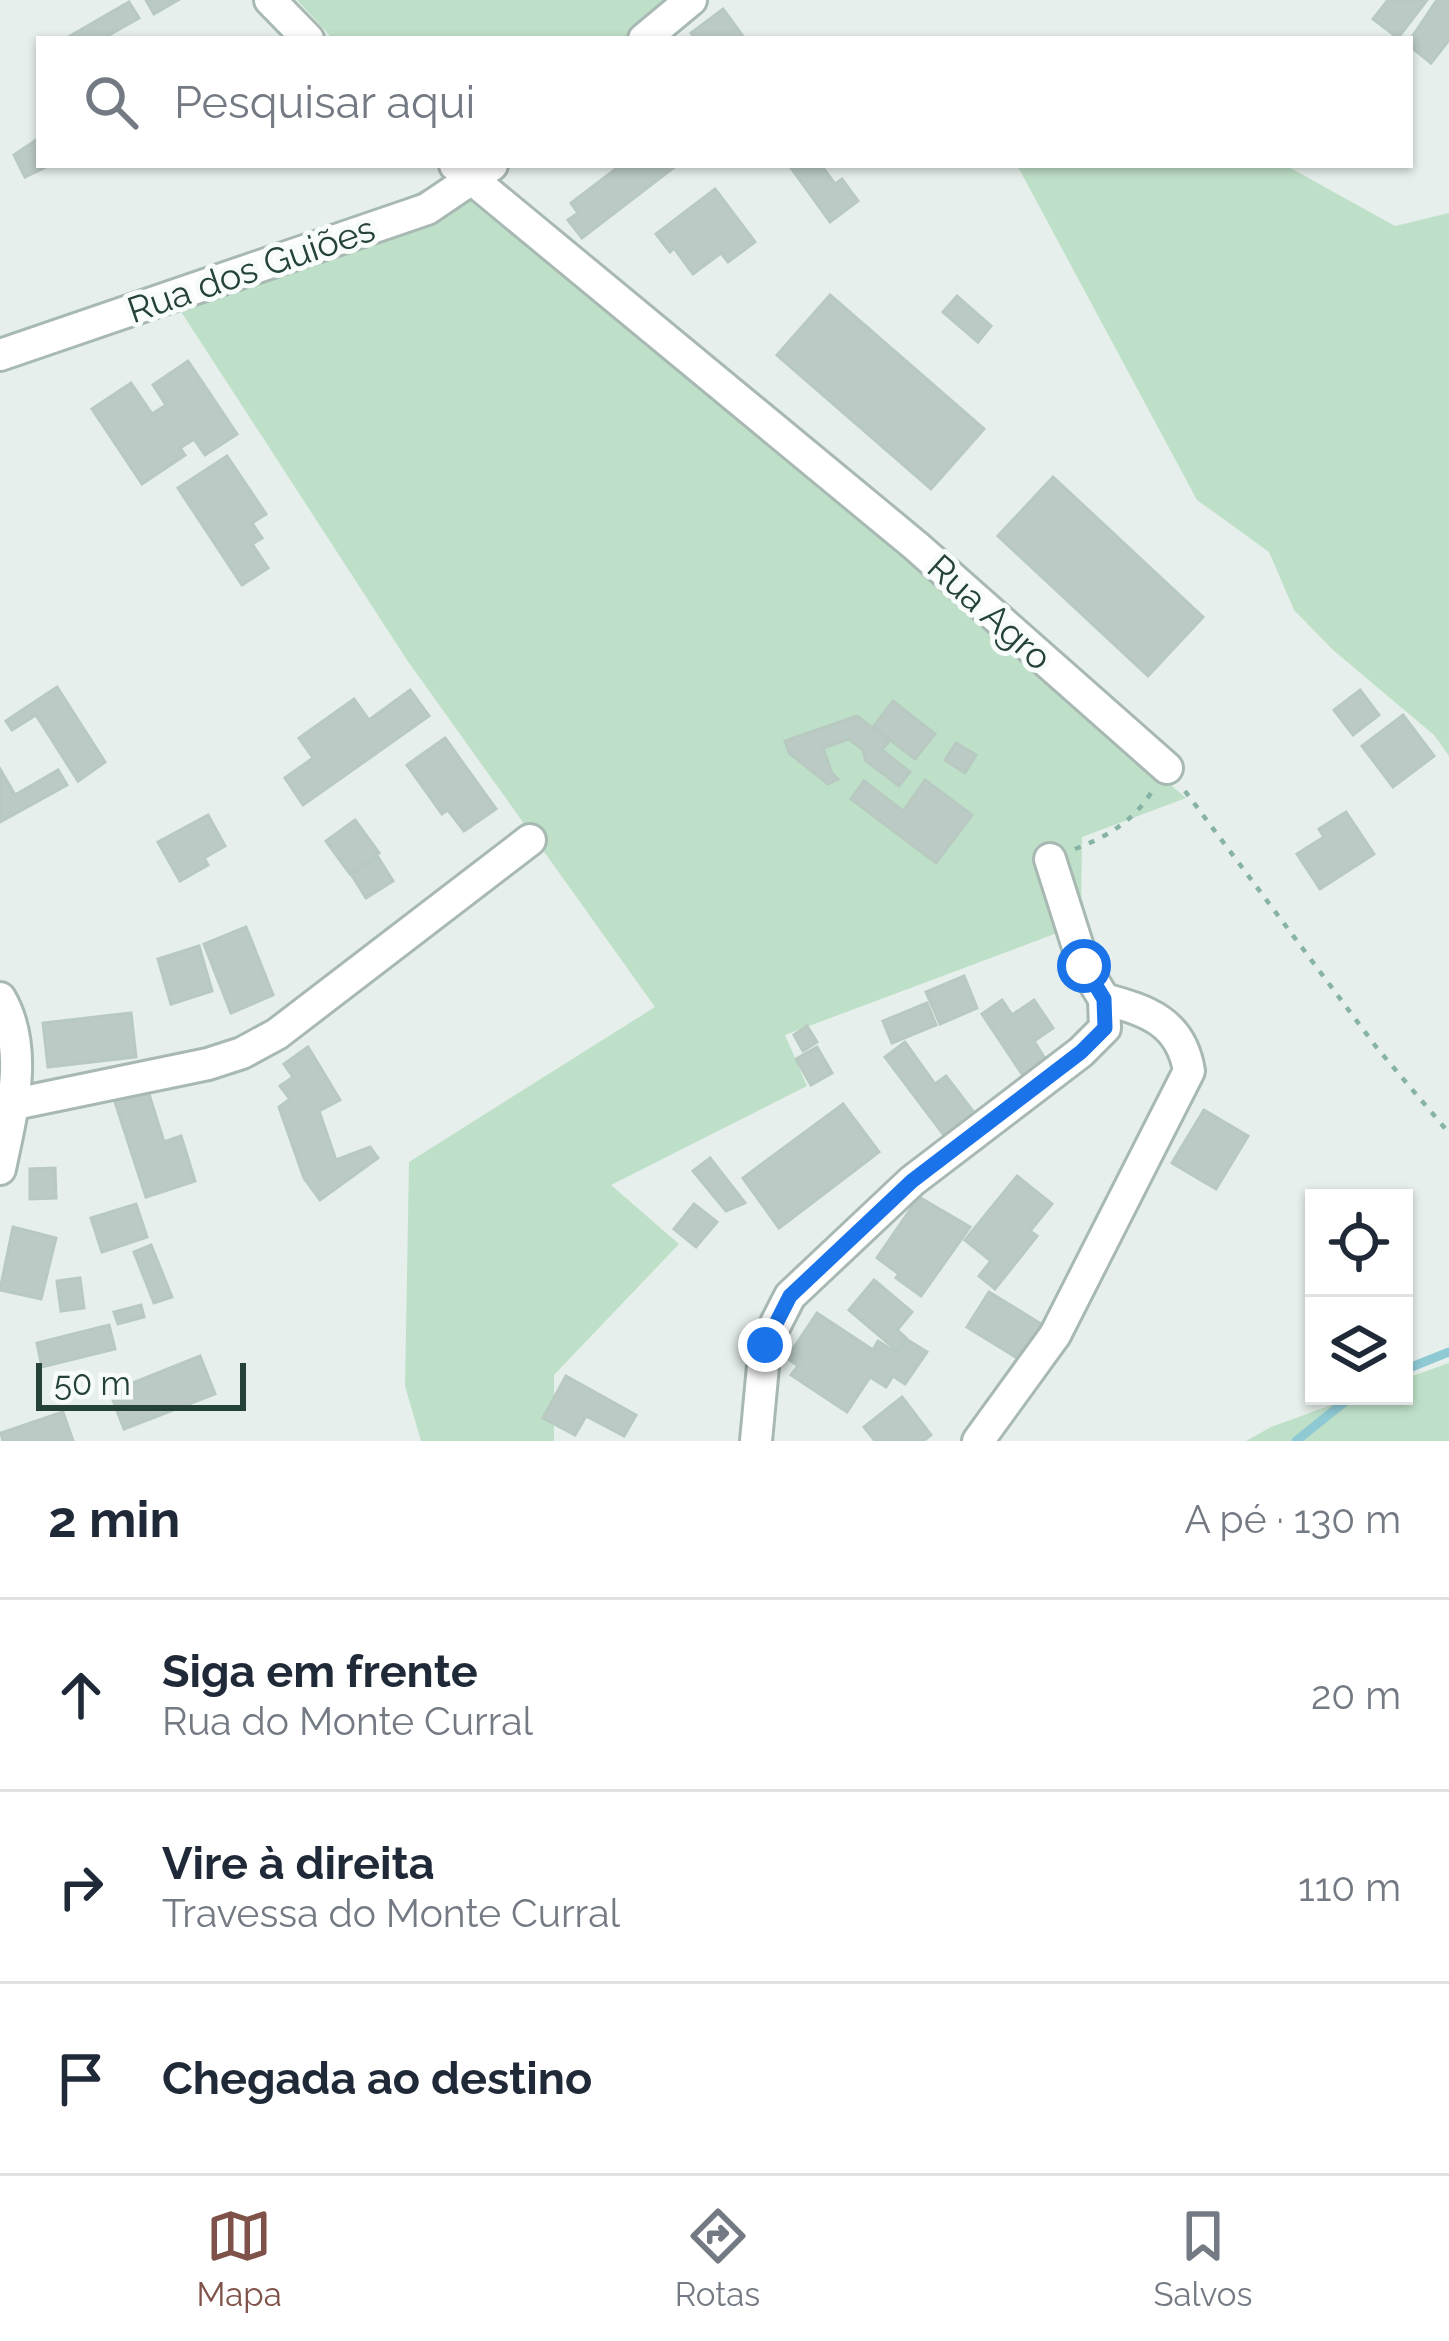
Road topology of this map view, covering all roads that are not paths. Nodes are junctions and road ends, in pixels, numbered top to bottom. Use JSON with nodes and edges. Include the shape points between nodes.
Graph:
{"nodes":[{"id":1,"x":270,"y":0,"type":"edge"},
{"id":2,"x":691,"y":0,"type":"edge"},
{"id":3,"x":305,"y":36,"type":"edge"},
{"id":4,"x":648,"y":36,"type":"edge"},
{"id":5,"x":473,"y":170,"type":"edge"},
{"id":6,"x":0,"y":355,"type":"edge"},
{"id":7,"x":1167,"y":768,"type":"road end"},
{"id":8,"x":530,"y":840,"type":"dead end"},
{"id":9,"x":1050,"y":859,"type":"road end"},
{"id":10,"x":0,"y":998,"type":"edge"},
{"id":11,"x":1104,"y":999,"type":"junction"},
{"id":12,"x":6,"y":1107,"type":"edge"},
{"id":13,"x":0,"y":1169,"type":"edge"},
{"id":14,"x":756,"y":1441,"type":"edge"},
{"id":15,"x":977,"y":1441,"type":"edge"}],
"edges":[{"from":1,"to":3,"type":"street"},
{"from":2,"to":4,"type":"street"},
{"from":5,"to":6,"type":"street","name":"Rua dos Guiões","via":[[427,209]]},
{"from":5,"to":7,"type":"street","name":"Rua Agro"},
{"from":8,"to":12,"type":"street","via":[[242,1053]]},
{"from":9,"to":11,"type":"street","via":[[1084,966]]},
{"from":10,"to":12,"type":"street","via":[[16,1030]]},
{"from":11,"to":14,"type":"street","via":[[1105,1028],[1081,1052],[912,1181],[790,1296],[765,1345]]},
{"from":11,"to":15,"type":"street","via":[[1148,1011],[1184,1044],[1189,1071],[1054,1335]]},
{"from":12,"to":13,"type":"street"}]}
